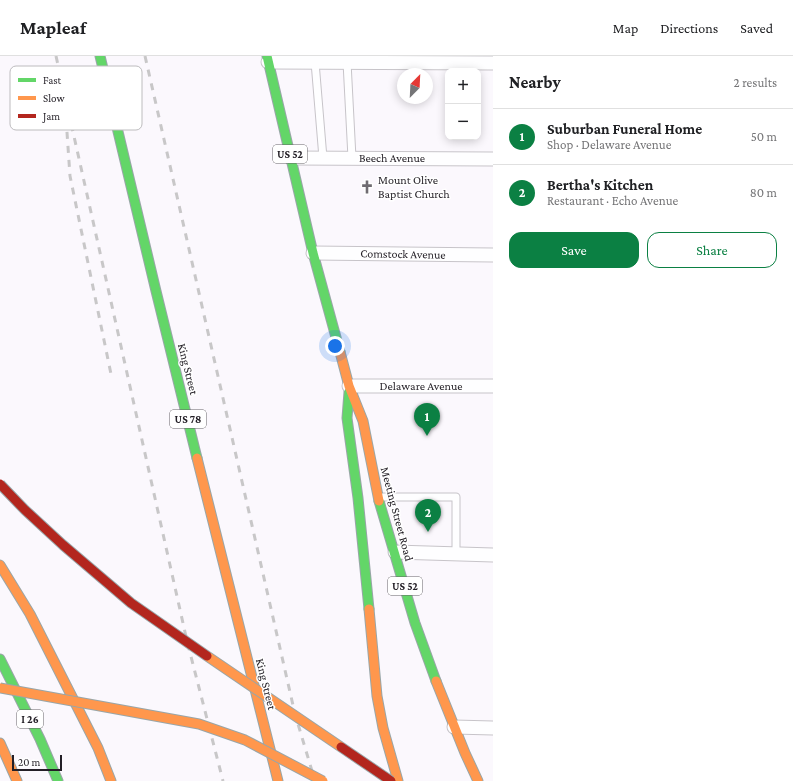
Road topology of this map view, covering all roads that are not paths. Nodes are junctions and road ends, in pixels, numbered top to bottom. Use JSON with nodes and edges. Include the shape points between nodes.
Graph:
{"nodes":[{"id":1,"x":100,"y":56,"type":"edge"},
{"id":2,"x":268,"y":59,"type":"edge"},
{"id":3,"x":315,"y":62,"type":"junction"},
{"id":4,"x":347,"y":62,"type":"junction"},
{"id":5,"x":493,"y":63,"type":"edge"},
{"id":6,"x":102,"y":66,"type":"edge"},
{"id":7,"x":118,"y":130,"type":"edge"},
{"id":8,"x":291,"y":158,"type":"junction"},
{"id":9,"x":323,"y":158,"type":"junction"},
{"id":10,"x":352,"y":158,"type":"junction"},
{"id":11,"x":493,"y":159,"type":"edge"},
{"id":12,"x":312,"y":252,"type":"junction"},
{"id":13,"x":493,"y":255,"type":"edge"},
{"id":14,"x":349,"y":386,"type":"junction"},
{"id":15,"x":493,"y":386,"type":"edge"},
{"id":16,"x":0,"y":484,"type":"edge"},
{"id":17,"x":378,"y":497,"type":"junction"},
{"id":18,"x":395,"y":552,"type":"junction"},
{"id":19,"x":456,"y":554,"type":"junction"},
{"id":20,"x":493,"y":554,"type":"edge"},
{"id":21,"x":0,"y":564,"type":"edge"},
{"id":22,"x":0,"y":659,"type":"edge"},
{"id":23,"x":0,"y":688,"type":"edge"},
{"id":24,"x":454,"y":727,"type":"junction"},
{"id":25,"x":493,"y":728,"type":"edge"},
{"id":26,"x":0,"y":743,"type":"edge"},
{"id":27,"x":17,"y":781,"type":"edge"},
{"id":28,"x":58,"y":781,"type":"edge"},
{"id":29,"x":112,"y":781,"type":"edge"},
{"id":30,"x":278,"y":781,"type":"edge"},
{"id":31,"x":324,"y":781,"type":"edge"},
{"id":32,"x":391,"y":781,"type":"edge"},
{"id":33,"x":398,"y":781,"type":"edge"},
{"id":34,"x":478,"y":781,"type":"edge"}],
"edges":[{"from":1,"to":6,"type":"main road","name":"King Street","number":"US 78"},
{"from":2,"to":3,"type":"street"},
{"from":2,"to":8,"type":"main road","name":"Meeting Street Road","number":"US 52"},
{"from":3,"to":4,"type":"street"},
{"from":3,"to":9,"type":"lane"},
{"from":4,"to":5,"type":"street"},
{"from":4,"to":10,"type":"lane"},
{"from":7,"to":30,"type":"main road","name":"King Street","number":"US 78"},
{"from":8,"to":9,"type":"street","name":"Beech Avenue"},
{"from":8,"to":12,"type":"main road","name":"Meeting Street Road","number":"US 52"},
{"from":9,"to":10,"type":"street","name":"Beech Avenue"},
{"from":10,"to":11,"type":"street","name":"Beech Avenue"},
{"from":12,"to":13,"type":"street","name":"Comstock Avenue"},
{"from":12,"to":14,"type":"main road","name":"Meeting Street Road","number":"US 52"},
{"from":14,"to":15,"type":"street","name":"Delaware Avenue"},
{"from":14,"to":17,"type":"main road","name":"Meeting Street Road","number":"US 52","via":[[363,420]]},
{"from":14,"to":33,"type":"main road","name":"Meeting Street Road","number":"US 52","via":[[347,418],[358,498],[377,696]]},
{"from":16,"to":32,"type":"main road","bridge":true,"via":[[63,545],[131,603]]},
{"from":17,"to":18,"type":"main road","name":"Meeting Street Road","number":"US 52"},
{"from":17,"to":19,"type":"lane","via":[[456,496]]},
{"from":18,"to":19,"type":"street"},
{"from":18,"to":24,"type":"main road","name":"Meeting Street Road","number":"US 52","via":[[418,630]]},
{"from":19,"to":20,"type":"street"},
{"from":21,"to":29,"type":"main road","via":[[30,614]]},
{"from":22,"to":28,"type":"main road","number":"I 26","via":[[40,738]]},
{"from":23,"to":31,"type":"main road","bridge":true,"via":[[199,724],[245,740]]},
{"from":24,"to":25,"type":"street"},
{"from":24,"to":34,"type":"main road","name":"Meeting Street Road","number":"US 52"},
{"from":26,"to":27,"type":"main road"}]}
